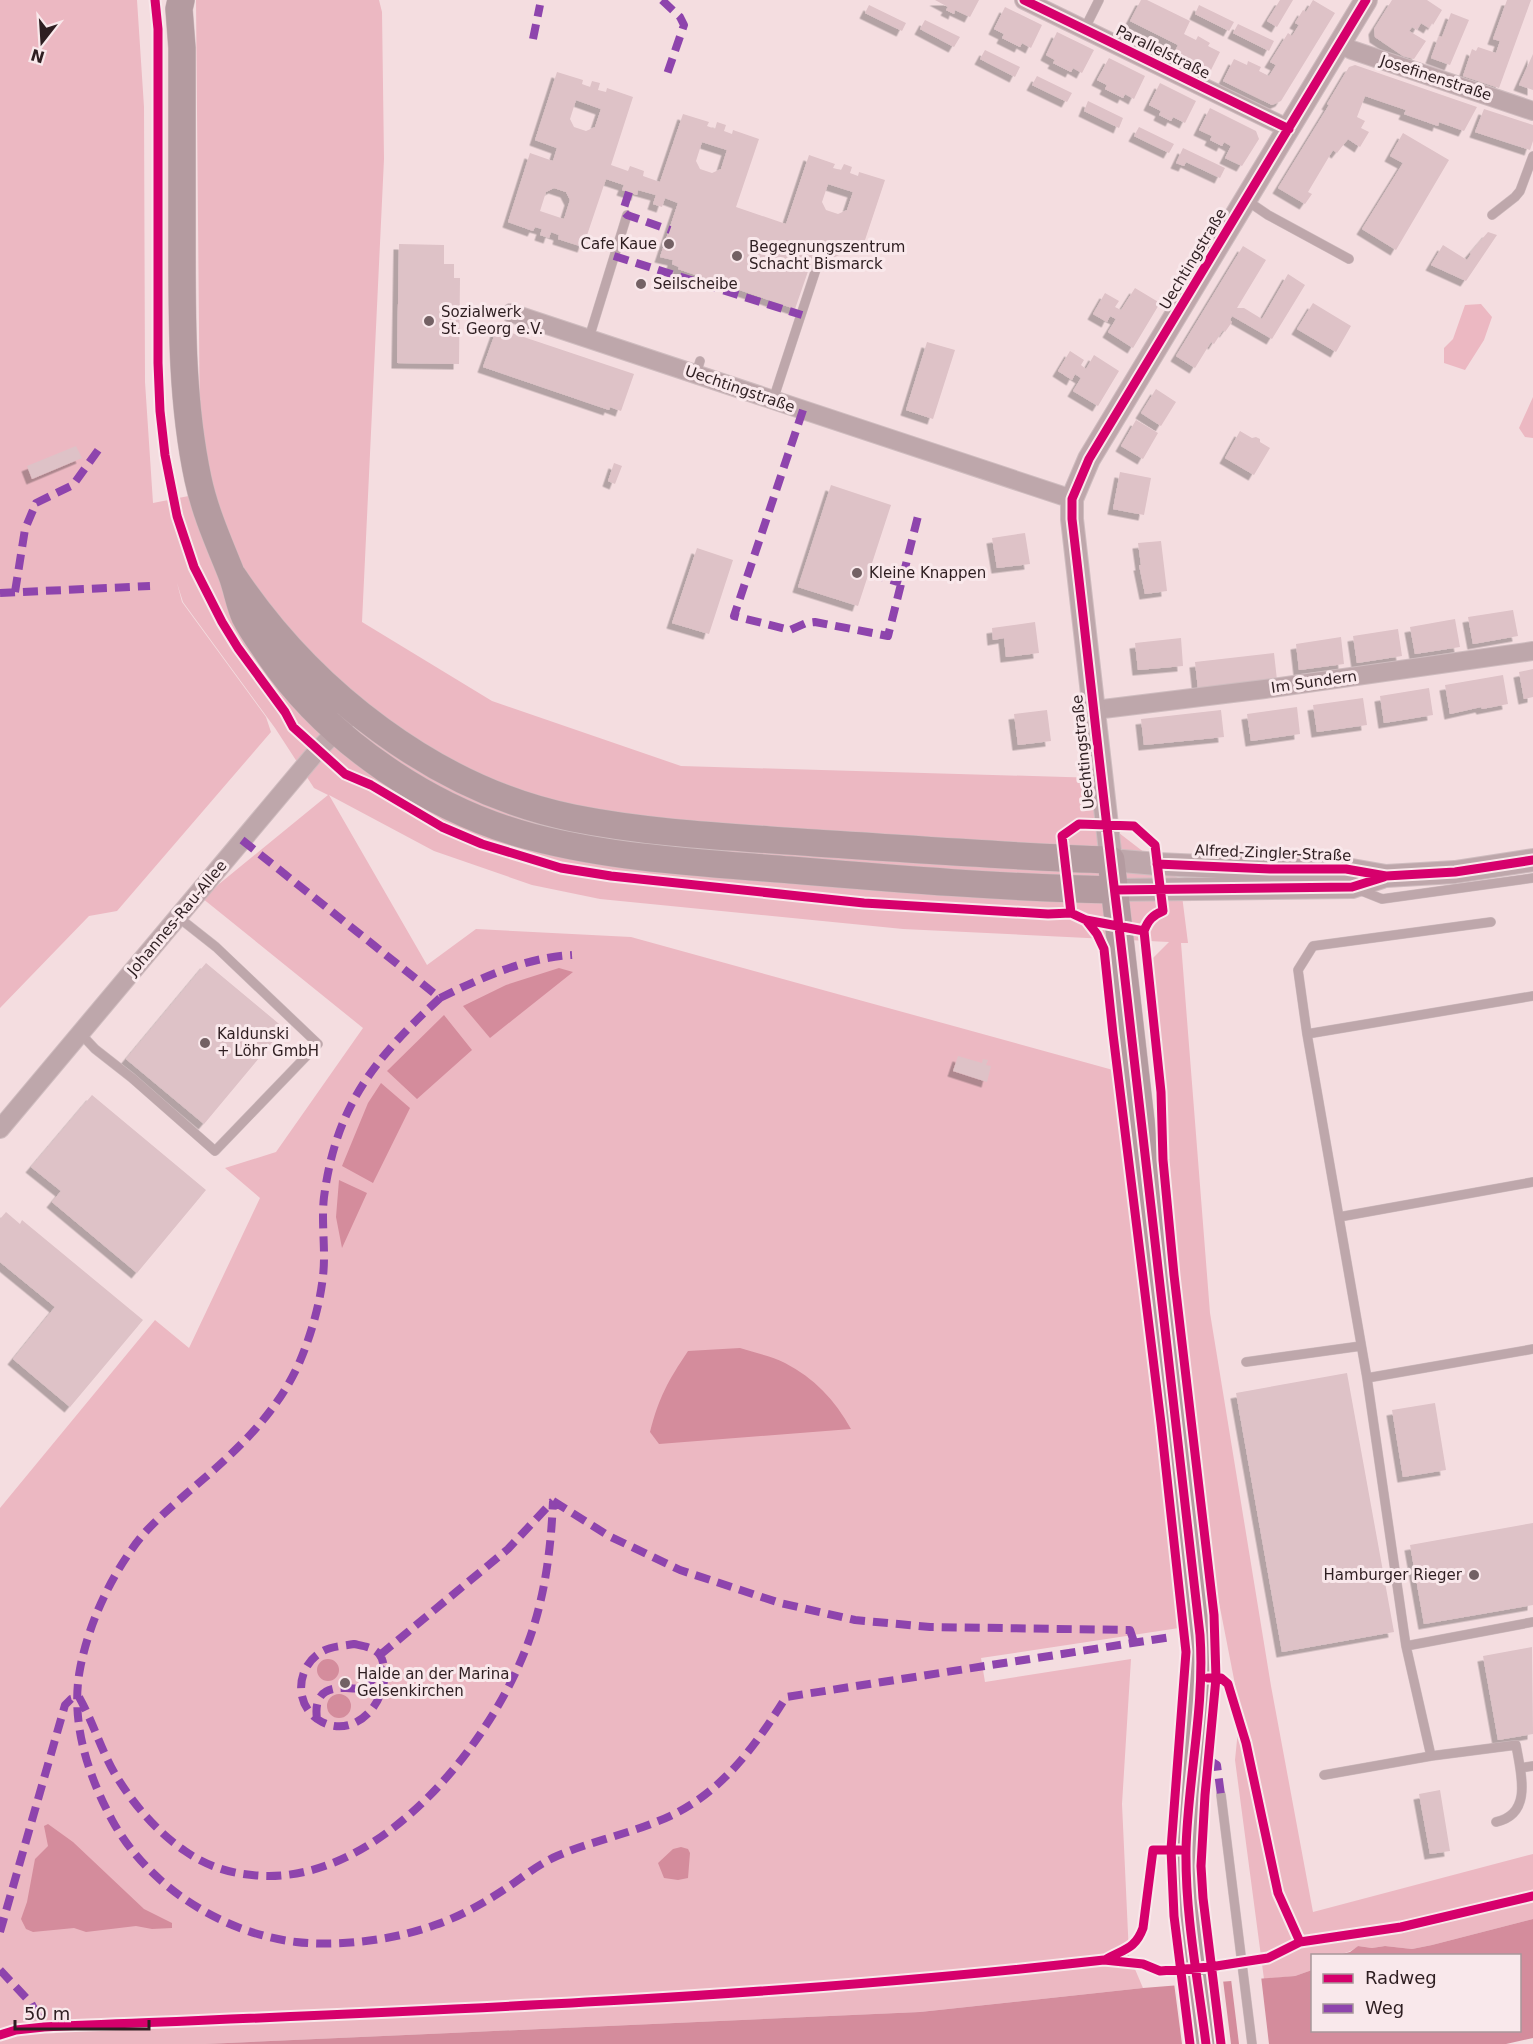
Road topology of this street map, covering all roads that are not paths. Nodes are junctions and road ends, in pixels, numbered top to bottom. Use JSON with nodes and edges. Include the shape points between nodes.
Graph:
{"nodes":[{"id":1,"x":1024,"y":0,"type":"edge"},
{"id":2,"x":1099,"y":0,"type":"edge"},
{"id":3,"x":1366,"y":0,"type":"edge"},
{"id":4,"x":179,"y":3,"type":"edge"},
{"id":5,"x":1084,"y":30,"type":"junction"},
{"id":6,"x":1340,"y":44,"type":"junction"},
{"id":7,"x":1533,"y":111,"type":"edge"},
{"id":8,"x":1289,"y":129,"type":"junction"},
{"id":9,"x":1533,"y":156,"type":"edge"},
{"id":10,"x":1246,"y":200,"type":"junction"},
{"id":11,"x":627,"y":215,"type":"dead end"},
{"id":12,"x":1492,"y":215,"type":"dead end"},
{"id":13,"x":821,"y":254,"type":"dead end"},
{"id":14,"x":1349,"y":259,"type":"dead end"},
{"id":15,"x":511,"y":312,"type":"dead end"},
{"id":16,"x":588,"y":338,"type":"junction"},
{"id":17,"x":773,"y":400,"type":"junction"},
{"id":18,"x":1072,"y":499,"type":"junction"},
{"id":19,"x":232,"y":576,"type":"junction"},
{"id":20,"x":1533,"y":651,"type":"edge"},
{"id":21,"x":356,"y":710,"type":"junction"},
{"id":22,"x":1095,"y":710,"type":"junction"},
{"id":23,"x":338,"y":730,"type":"junction"},
{"id":24,"x":1111,"y":860,"type":"junction"},
{"id":25,"x":1533,"y":860,"type":"edge"},
{"id":26,"x":1386,"y":876,"type":"junction"},
{"id":27,"x":1533,"y":878,"type":"edge"},
{"id":28,"x":1352,"y":887,"type":"junction"},
{"id":29,"x":1114,"y":890,"type":"junction"},
{"id":30,"x":178,"y":916,"type":"junction"},
{"id":31,"x":1491,"y":922,"type":"dead end"},
{"id":32,"x":1533,"y":996,"type":"edge"},
{"id":33,"x":80,"y":1033,"type":"junction"},
{"id":34,"x":1306,"y":1034,"type":"junction"},
{"id":35,"x":0,"y":1129,"type":"edge"},
{"id":36,"x":1533,"y":1182,"type":"edge"},
{"id":37,"x":1339,"y":1217,"type":"junction"},
{"id":38,"x":1361,"y":1346,"type":"junction"},
{"id":39,"x":1533,"y":1349,"type":"edge"},
{"id":40,"x":1246,"y":1362,"type":"dead end"},
{"id":41,"x":1367,"y":1378,"type":"junction"},
{"id":42,"x":1533,"y":1622,"type":"edge"},
{"id":43,"x":1406,"y":1646,"type":"junction"},
{"id":44,"x":1431,"y":1756,"type":"junction"},
{"id":45,"x":1533,"y":1766,"type":"edge"},
{"id":46,"x":1520,"y":1768,"type":"junction"},
{"id":47,"x":1324,"y":1775,"type":"dead end"},
{"id":48,"x":1221,"y":1795,"type":"dead end"},
{"id":49,"x":1496,"y":1822,"type":"dead end"},
{"id":50,"x":1206,"y":2044,"type":"edge"},
{"id":51,"x":1252,"y":2044,"type":"edge"}],
"edges":[{"from":1,"to":5,"type":"street","name":"Parallelstraße"},
{"from":2,"to":5,"type":"lane"},
{"from":3,"to":6,"type":"street","name":"Uechtingstraße"},
{"from":4,"to":19,"type":"main road","via":[[182,338],[190,437],[199,483]]},
{"from":5,"to":8,"type":"street","name":"Parallelstraße"},
{"from":6,"to":7,"type":"street","name":"Josefinenstraße"},
{"from":6,"to":8,"type":"street","name":"Uechtingstraße"},
{"from":8,"to":10,"type":"street","name":"Uechtingstraße"},
{"from":9,"to":12,"type":"lane","via":[[1520,190]]},
{"from":10,"to":14,"type":"lane"},
{"from":10,"to":18,"type":"street","name":"Uechtingstraße","via":[[1089,459]]},
{"from":11,"to":16,"type":"lane"},
{"from":13,"to":17,"type":"lane"},
{"from":15,"to":16,"type":"street","name":"Uechtingstraße"},
{"from":16,"to":17,"type":"street","name":"Uechtingstraße","via":[[698,367]]},
{"from":17,"to":18,"type":"street","name":"Uechtingstraße"},
{"from":18,"to":22,"type":"street","name":"Uechtingstraße"},
{"from":19,"to":21,"type":"main road","via":[[269,626]]},
{"from":19,"to":23,"type":"main road","via":[[254,633],[302,698]]},
{"from":20,"to":22,"type":"street","name":"Im Sundern"},
{"from":21,"to":23,"type":"street","name":"Johannes-Rau-Allee"},
{"from":21,"to":24,"type":"main road","via":[[402,744],[466,781],[496,795],[571,818],[674,833]]},
{"from":22,"to":24,"type":"street","name":"Uechtingstraße"},
{"from":23,"to":29,"type":"main road","via":[[413,787],[453,808],[489,823],[566,845],[662,859],[865,876]]},
{"from":23,"to":30,"type":"street","name":"Johannes-Rau-Allee"},
{"from":24,"to":26,"type":"street","name":"Alfred-Zingler-Straße","via":[[1346,869]]},
{"from":24,"to":29,"type":"main road","name":"Uechtingstraße"},
{"from":25,"to":26,"type":"street","name":"Alfred-Zingler-Straße","via":[[1455,872]]},
{"from":26,"to":28,"type":"street","name":"Alfred-Zingler-Straße"},
{"from":27,"to":28,"type":"lane","via":[[1382,899]]},
{"from":28,"to":29,"type":"street","name":"Alfred-Zingler-Straße"},
{"from":29,"to":50,"type":"main road","name":"Uechtingstraße","via":[[1200,1635],[1201,1687],[1186,1851]]},
{"from":30,"to":33,"type":"street","name":"Johannes-Rau-Allee"},
{"from":30,"to":33,"type":"lane","via":[[216,946],[318,1044],[215,1151]]},
{"from":31,"to":34,"type":"lane","via":[[1313,946],[1298,970]]},
{"from":32,"to":34,"type":"lane"},
{"from":33,"to":35,"type":"street","name":"Johannes-Rau-Allee"},
{"from":34,"to":37,"type":"lane"},
{"from":36,"to":37,"type":"lane"},
{"from":37,"to":38,"type":"lane"},
{"from":38,"to":40,"type":"lane"},
{"from":38,"to":41,"type":"lane"},
{"from":39,"to":41,"type":"lane"},
{"from":41,"to":43,"type":"lane"},
{"from":42,"to":43,"type":"lane"},
{"from":43,"to":44,"type":"lane"},
{"from":44,"to":46,"type":"lane","via":[[1516,1745]]},
{"from":44,"to":47,"type":"lane"},
{"from":45,"to":46,"type":"lane"},
{"from":46,"to":49,"type":"lane","via":[[1524,1795],[1518,1812]]},
{"from":48,"to":51,"type":"lane"}]}
